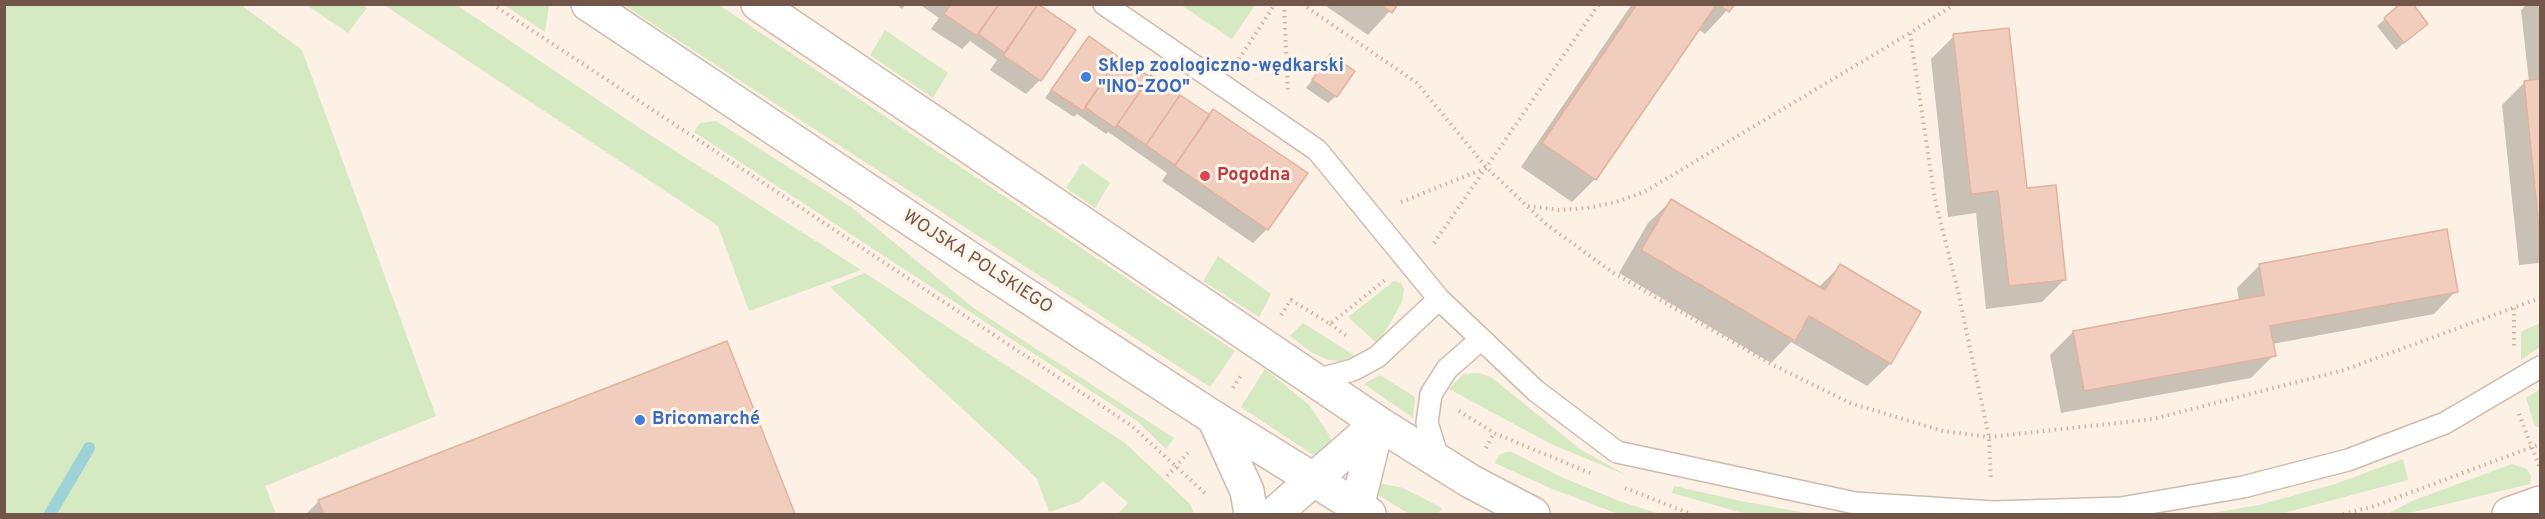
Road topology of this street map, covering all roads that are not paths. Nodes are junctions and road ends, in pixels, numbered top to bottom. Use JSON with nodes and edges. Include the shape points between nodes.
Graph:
{"nodes":[{"id":1,"x":588,"y":4,"type":"edge"},
{"id":2,"x":758,"y":4,"type":"edge"},
{"id":3,"x":1104,"y":4,"type":"edge"},
{"id":4,"x":1439,"y":299,"type":"junction"},
{"id":5,"x":1480,"y":340,"type":"junction"},
{"id":6,"x":2541,"y":367,"type":"edge"},
{"id":7,"x":1315,"y":380,"type":"junction"},
{"id":8,"x":1214,"y":418,"type":"junction"},
{"id":9,"x":1378,"y":423,"type":"junction"},
{"id":10,"x":1439,"y":461,"type":"junction"},
{"id":11,"x":1313,"y":480,"type":"junction"},
{"id":12,"x":2541,"y":503,"type":"edge"},
{"id":13,"x":1361,"y":512,"type":"edge"},
{"id":14,"x":1251,"y":514,"type":"edge"},
{"id":15,"x":1274,"y":514,"type":"edge"},
{"id":16,"x":1533,"y":514,"type":"edge"},
{"id":17,"x":2510,"y":514,"type":"edge"}],
"edges":[{"from":1,"to":8,"type":"street","name":"WOJSKA POLSKIEGO"},
{"from":2,"to":7,"type":"street"},
{"from":3,"to":4,"type":"lane","via":[[1317,150]]},
{"from":4,"to":5,"type":"lane"},
{"from":4,"to":7,"type":"lane","via":[[1377,357],[1353,370]]},
{"from":5,"to":6,"type":"lane","via":[[1536,391],[1617,452],[1855,504],[1993,512],[2121,508],[2243,487],[2348,460],[2445,423]]},
{"from":5,"to":10,"type":"lane","via":[[1447,369],[1431,394],[1427,423]]},
{"from":7,"to":9,"type":"street"},
{"from":8,"to":11,"type":"street","name":"WOJSKA POLSKIEGO"},
{"from":8,"to":14,"type":"street","via":[[1247,491]]},
{"from":9,"to":10,"type":"street"},
{"from":9,"to":11,"type":"street"},
{"from":9,"to":13,"type":"street"},
{"from":10,"to":16,"type":"street"},
{"from":11,"to":13,"type":"street","name":"WOJSKA POLSKIEGO"},
{"from":11,"to":15,"type":"street"},
{"from":12,"to":17,"type":"street"}]}
